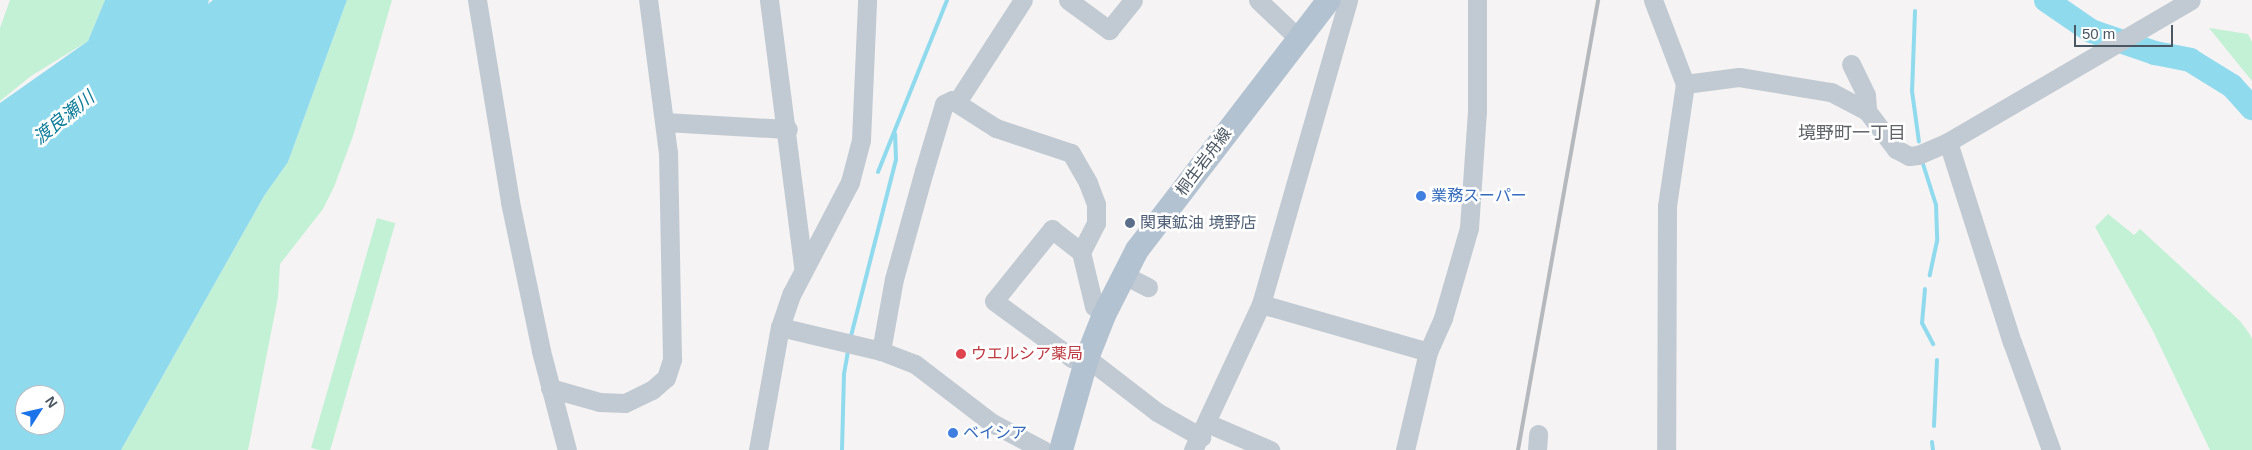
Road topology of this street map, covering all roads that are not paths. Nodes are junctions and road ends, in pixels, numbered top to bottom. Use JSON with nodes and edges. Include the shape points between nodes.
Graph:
{"nodes":[{"id":1,"x":478,"y":0,"type":"edge"},
{"id":2,"x":648,"y":0,"type":"edge"},
{"id":3,"x":769,"y":0,"type":"edge"},
{"id":4,"x":867,"y":0,"type":"edge"},
{"id":5,"x":1022,"y":0,"type":"edge"},
{"id":6,"x":1068,"y":0,"type":"edge"},
{"id":7,"x":1133,"y":0,"type":"edge"},
{"id":8,"x":1258,"y":0,"type":"edge"},
{"id":9,"x":1329,"y":0,"type":"edge"},
{"id":10,"x":1348,"y":0,"type":"edge"},
{"id":11,"x":1477,"y":0,"type":"edge"},
{"id":12,"x":1653,"y":0,"type":"edge"},
{"id":13,"x":2186,"y":2,"type":"edge"},
{"id":14,"x":1298,"y":38,"type":"junction"},
{"id":15,"x":1851,"y":64,"type":"dead end"},
{"id":16,"x":1685,"y":84,"type":"junction"},
{"id":17,"x":957,"y":102,"type":"junction"},
{"id":18,"x":1867,"y":111,"type":"junction"},
{"id":19,"x":665,"y":122,"type":"junction"},
{"id":20,"x":788,"y":130,"type":"junction"},
{"id":21,"x":1948,"y":142,"type":"junction"},
{"id":22,"x":1081,"y":252,"type":"junction"},
{"id":23,"x":803,"y":267,"type":"junction"},
{"id":24,"x":1124,"y":275,"type":"junction"},
{"id":25,"x":1148,"y":287,"type":"dead end"},
{"id":26,"x":1262,"y":304,"type":"junction"},
{"id":27,"x":1104,"y":315,"type":"junction"},
{"id":28,"x":780,"y":327,"type":"junction"},
{"id":29,"x":881,"y":351,"type":"junction"},
{"id":30,"x":1428,"y":352,"type":"junction"},
{"id":31,"x":1087,"y":358,"type":"junction"},
{"id":32,"x":550,"y":388,"type":"junction"},
{"id":33,"x":1200,"y":437,"type":"edge"},
{"id":34,"x":567,"y":450,"type":"edge"},
{"id":35,"x":758,"y":450,"type":"edge"},
{"id":36,"x":1043,"y":450,"type":"edge"},
{"id":37,"x":1061,"y":450,"type":"edge"},
{"id":38,"x":1270,"y":450,"type":"edge"},
{"id":39,"x":1405,"y":450,"type":"edge"},
{"id":40,"x":1666,"y":450,"type":"edge"},
{"id":41,"x":2051,"y":450,"type":"edge"}],
"edges":[{"from":1,"to":32,"type":"street","via":[[510,202]]},
{"from":2,"to":19,"type":"street"},
{"from":3,"to":20,"type":"street"},
{"from":4,"to":23,"type":"street","via":[[861,140],[850,182]]},
{"from":5,"to":17,"type":"street"},
{"from":6,"to":7,"type":"street","via":[[1109,30]]},
{"from":8,"to":14,"type":"street"},
{"from":9,"to":14,"type":"main road","name":"桐生岩舟線"},
{"from":10,"to":26,"type":"street"},
{"from":11,"to":30,"type":"street","via":[[1477,112],[1469,228],[1443,318]]},
{"from":12,"to":16,"type":"street"},
{"from":13,"to":21,"type":"street"},
{"from":14,"to":24,"type":"main road","name":"桐生岩舟線","via":[[1137,250]]},
{"from":15,"to":18,"type":"street","via":[[1866,95]]},
{"from":16,"to":18,"type":"street","via":[[1739,77],[1768,80],[1831,92]]},
{"from":16,"to":40,"type":"street","via":[[1667,206]]},
{"from":17,"to":22,"type":"street","via":[[996,128],[1071,154],[1088,183],[1098,215]]},
{"from":17,"to":29,"type":"street","via":[[952,100],[944,104],[894,279]]},
{"from":18,"to":21,"type":"street","via":[[1890,143],[1903,154],[1918,155]]},
{"from":19,"to":20,"type":"street"},
{"from":19,"to":32,"type":"street","via":[[672,359],[666,378],[652,390],[625,403],[599,402]]},
{"from":20,"to":23,"type":"street"},
{"from":21,"to":41,"type":"street","via":[[2012,342]]},
{"from":22,"to":27,"type":"street","via":[[1094,306]]},
{"from":22,"to":31,"type":"street","via":[[1052,228],[994,301],[1072,358]]},
{"from":23,"to":28,"type":"street"},
{"from":24,"to":25,"type":"street"},
{"from":24,"to":27,"type":"main road","name":"桐生岩舟線"},
{"from":26,"to":30,"type":"street"},
{"from":26,"to":33,"type":"street"},
{"from":27,"to":31,"type":"main road","name":"桐生岩舟線"},
{"from":28,"to":29,"type":"street"},
{"from":28,"to":35,"type":"street"},
{"from":29,"to":36,"type":"street","via":[[915,364],[992,423]]},
{"from":30,"to":39,"type":"street"},
{"from":31,"to":33,"type":"street","via":[[1157,412]]},
{"from":31,"to":37,"type":"main road","name":"桐生岩舟線"},
{"from":32,"to":34,"type":"street"},
{"from":33,"to":38,"type":"street"}]}
